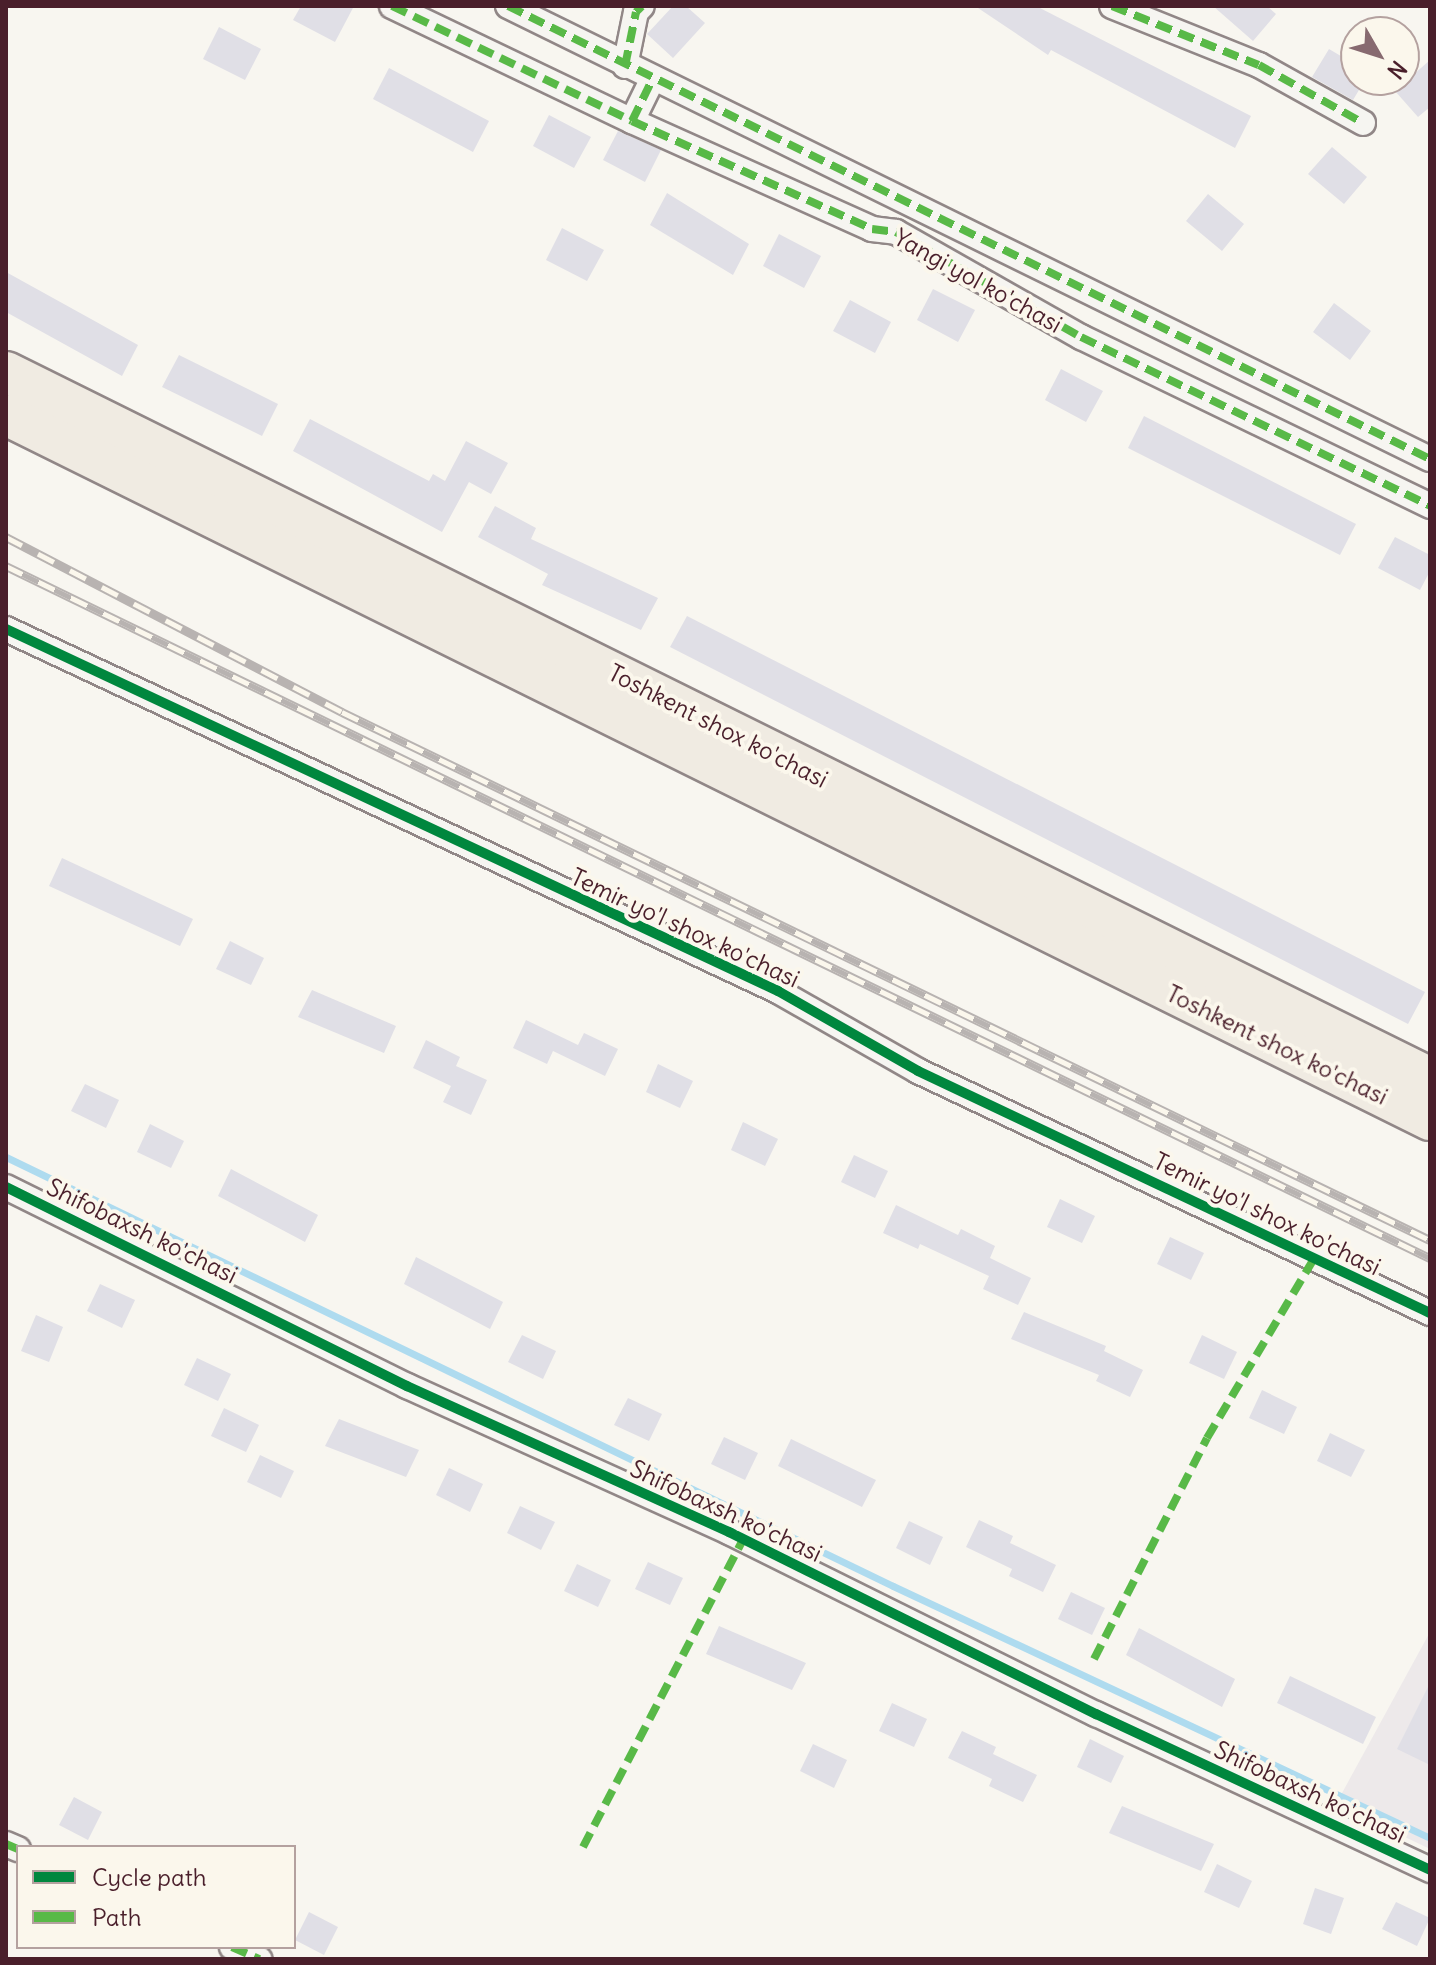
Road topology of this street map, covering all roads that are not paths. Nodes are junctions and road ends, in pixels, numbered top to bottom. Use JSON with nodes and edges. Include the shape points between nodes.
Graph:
{"nodes":[{"id":1,"x":392,"y":6,"type":"edge"},
{"id":2,"x":508,"y":6,"type":"edge"},
{"id":3,"x":642,"y":6,"type":"edge"},
{"id":4,"x":1112,"y":6,"type":"edge"},
{"id":5,"x":625,"y":66,"type":"junction"},
{"id":6,"x":652,"y":80,"type":"junction"},
{"id":7,"x":632,"y":121,"type":"junction"},
{"id":8,"x":1363,"y":123,"type":"dead end"},
{"id":9,"x":6,"y":372,"type":"edge"},
{"id":10,"x":6,"y":415,"type":"edge"},
{"id":11,"x":1430,"y":459,"type":"edge"},
{"id":12,"x":1430,"y":506,"type":"edge"},
{"id":13,"x":6,"y":629,"type":"edge"},
{"id":14,"x":1430,"y":1078,"type":"edge"},
{"id":15,"x":1430,"y":1120,"type":"edge"},
{"id":16,"x":7,"y":1191,"type":"edge"},
{"id":17,"x":1430,"y":1313,"type":"edge"},
{"id":18,"x":1430,"y":1870,"type":"edge"},
{"id":19,"x":236,"y":1949,"type":"edge"},
{"id":20,"x":259,"y":1959,"type":"edge"}],
"edges":[{"from":1,"to":7,"type":"street","name":"Yangi yol ko'chasi"},
{"from":2,"to":5,"type":"street"},
{"from":3,"to":5,"type":"street","via":[[636,12]]},
{"from":4,"to":8,"type":"street","via":[[1259,65]]},
{"from":5,"to":6,"type":"street"},
{"from":6,"to":7,"type":"street"},
{"from":6,"to":11,"type":"street"},
{"from":7,"to":12,"type":"street","name":"Yangi yol ko'chasi","via":[[872,229],[896,232],[1081,337]]},
{"from":9,"to":14,"type":"highway","name":"Toshkent shox ko'chasi"},
{"from":10,"to":15,"type":"highway","name":"Toshkent shox ko'chasi"},
{"from":13,"to":17,"type":"street","name":"Temir yo'l shox ko'chasi","via":[[778,991],[918,1071]]},
{"from":16,"to":18,"type":"street","name":"Shifobaxsh ko'chasi"},
{"from":19,"to":20,"type":"street"}]}
